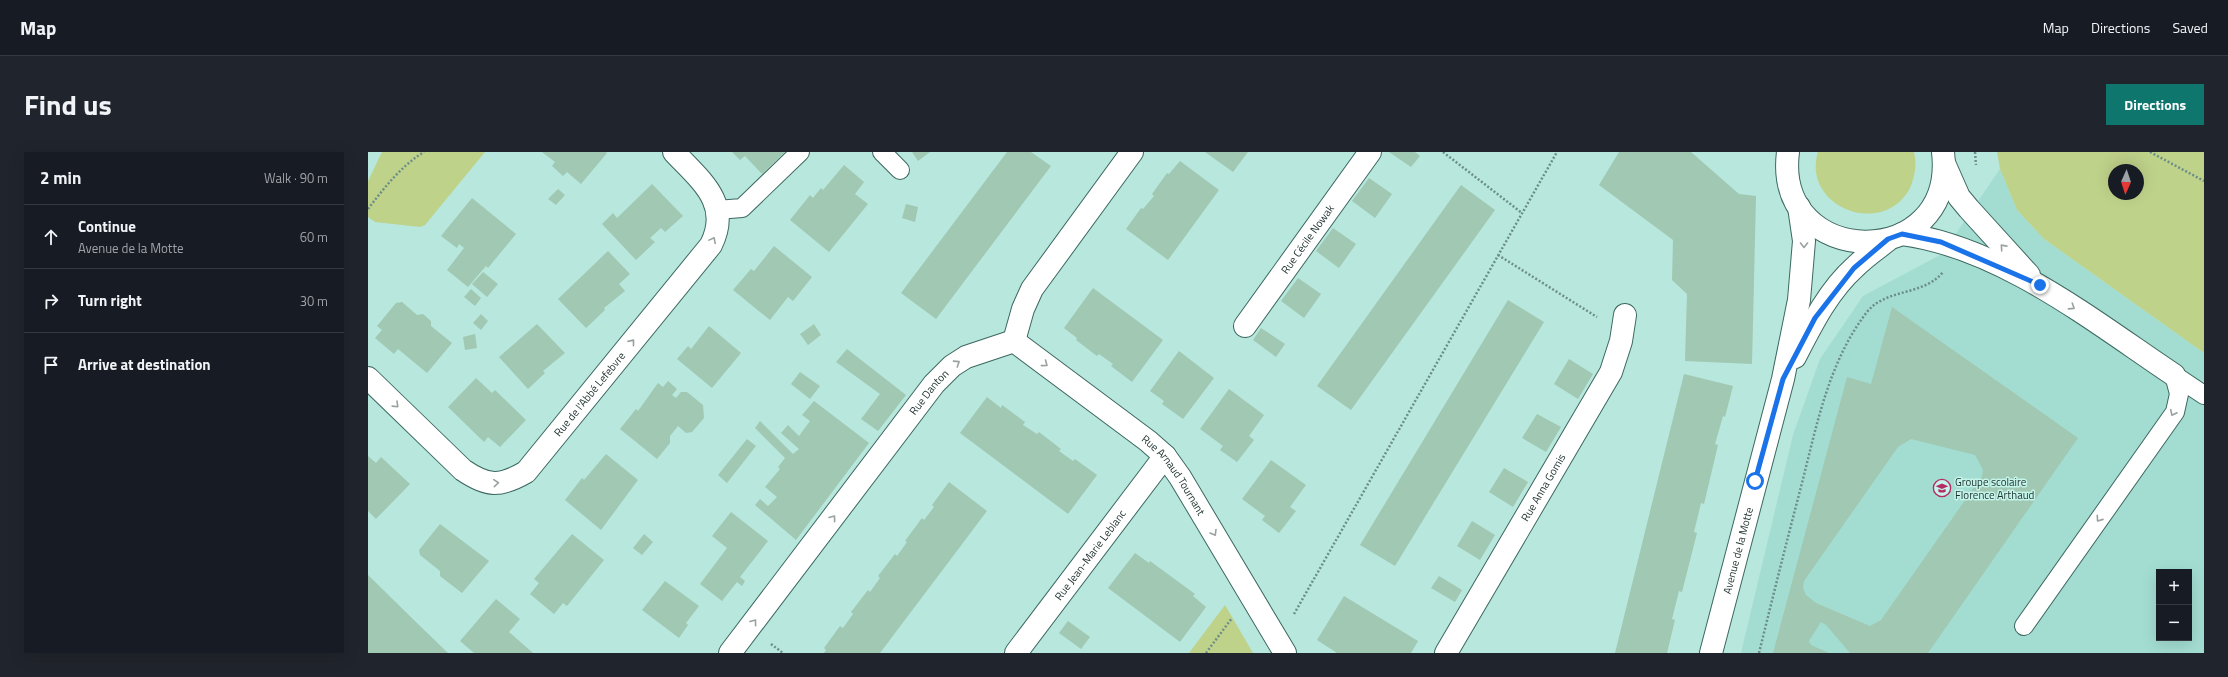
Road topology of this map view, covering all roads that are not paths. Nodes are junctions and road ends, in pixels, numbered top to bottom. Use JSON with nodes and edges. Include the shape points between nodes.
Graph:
{"nodes":[{"id":1,"x":674,"y":152,"type":"edge"},
{"id":2,"x":800,"y":152,"type":"edge"},
{"id":3,"x":882,"y":152,"type":"edge"},
{"id":4,"x":1132,"y":152,"type":"edge"},
{"id":5,"x":1370,"y":152,"type":"edge"},
{"id":6,"x":1770,"y":152,"type":"edge"},
{"id":7,"x":1944,"y":158,"type":"edge"},
{"id":8,"x":1788,"y":162,"type":"edge"},
{"id":9,"x":900,"y":170,"type":"dead end"},
{"id":10,"x":1799,"y":207,"type":"junction"},
{"id":11,"x":717,"y":210,"type":"junction"},
{"id":12,"x":1895,"y":237,"type":"junction"},
{"id":13,"x":2040,"y":285,"type":"junction"},
{"id":14,"x":1624,"y":324,"type":"road end"},
{"id":15,"x":1245,"y":326,"type":"dead end"},
{"id":16,"x":1014,"y":341,"type":"junction"},
{"id":17,"x":2174,"y":375,"type":"junction"},
{"id":18,"x":368,"y":378,"type":"edge"},
{"id":19,"x":1783,"y":379,"type":"junction"},
{"id":20,"x":2204,"y":395,"type":"edge"},
{"id":21,"x":1165,"y":456,"type":"junction"},
{"id":22,"x":2024,"y":626,"type":"dead end"},
{"id":23,"x":1281,"y":647,"type":"edge"},
{"id":24,"x":730,"y":653,"type":"edge"},
{"id":25,"x":1016,"y":653,"type":"edge"},
{"id":26,"x":1446,"y":653,"type":"edge"},
{"id":27,"x":1711,"y":653,"type":"edge"}],
"edges":[{"from":1,"to":11,"type":"street","name":"Rue de l'Abbé Lefebvre","via":[[705,186]]},
{"from":2,"to":11,"type":"lane","via":[[742,208]]},
{"from":3,"to":9,"type":"lane"},
{"from":4,"to":16,"type":"street","via":[[1032,289]]},
{"from":5,"to":15,"type":"street","name":"Rue Cécile Nowak"},
{"from":6,"to":8,"type":"street"},
{"from":7,"to":12,"type":"street","name":"Avenue de la Motte","via":[[1940,192],[1933,205],[1914,226]]},
{"from":13,"to":7,"type":"street","one_way":true,"via":[[1968,209],[1959,197]]},
{"from":8,"to":10,"type":"street","via":[[1793,196]]},
{"from":10,"to":12,"type":"street","via":[[1819,228],[1832,235],[1859,243]]},
{"from":10,"to":19,"type":"street","name":"Avenue de la Motte","one_way":true,"via":[[1804,241],[1803,272]]},
{"from":18,"to":11,"type":"street","name":"Rue de l'Abbé Lefebvre","one_way":true,"via":[[463,470],[488,484],[513,479],[534,464],[711,245],[719,221]]},
{"from":12,"to":13,"type":"street","via":[[1923,237],[1958,248]]},
{"from":12,"to":19,"type":"street","name":"Avenue de la Motte","via":[[1854,268],[1840,283],[1815,318]]},
{"from":13,"to":17,"type":"street","one_way":true},
{"from":14,"to":26,"type":"street","name":"Rue Anna Gomis","via":[[1618,357],[1611,372]]},
{"from":16,"to":21,"type":"street","name":"Rue Arnaud Tournant","one_way":true},
{"from":24,"to":16,"type":"street","name":"Rue Danton","one_way":true,"via":[[934,384],[952,366],[966,357]]},
{"from":17,"to":20,"type":"lane"},
{"from":17,"to":22,"type":"lane","one_way":true,"via":[[2179,394],[2175,412]]},
{"from":19,"to":27,"type":"street","name":"Avenue de la Motte"},
{"from":21,"to":23,"type":"street","name":"Rue Arnaud Tournant","one_way":true},
{"from":21,"to":25,"type":"street","name":"Rue Jean-Marie Leblanc"}]}
